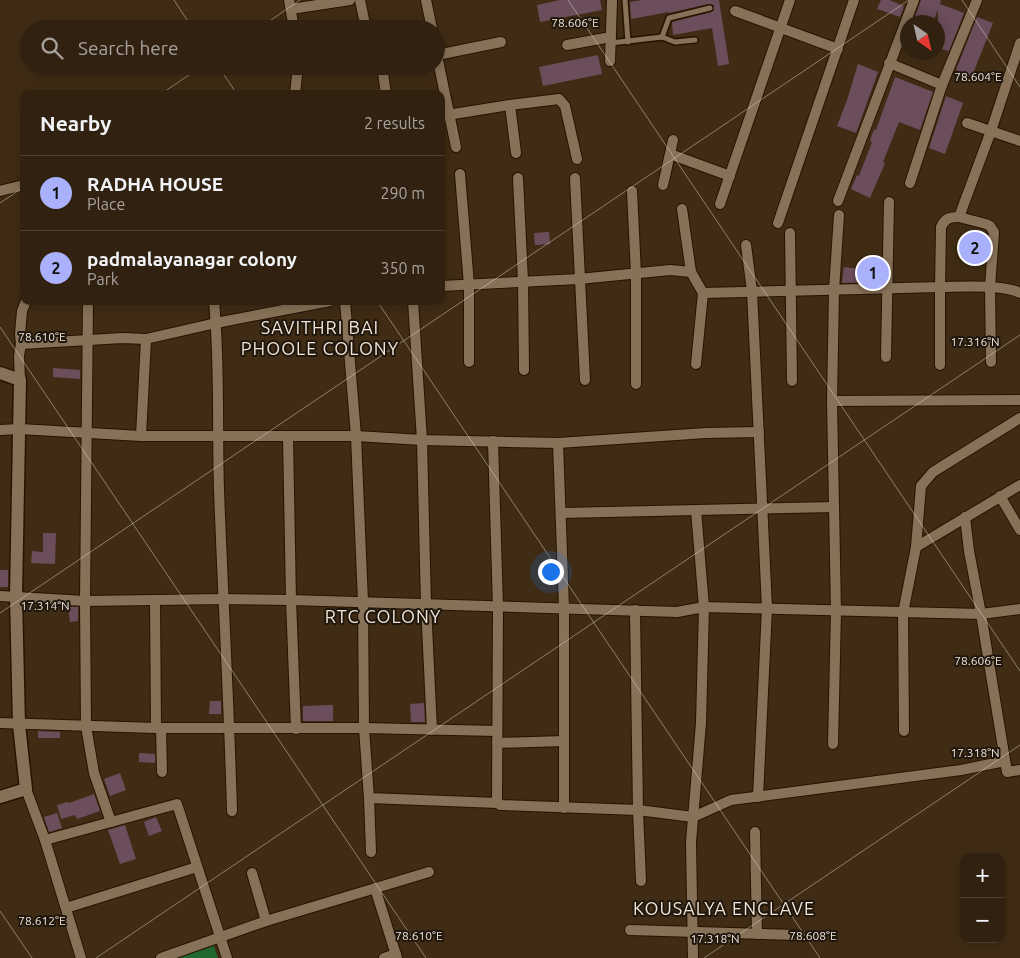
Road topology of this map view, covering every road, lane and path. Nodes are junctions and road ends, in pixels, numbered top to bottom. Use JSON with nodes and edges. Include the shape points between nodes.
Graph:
{"nodes":[{"id":1,"x":350,"y":0,"type":"edge"},
{"id":2,"x":360,"y":0,"type":"edge"},
{"id":3,"x":426,"y":0,"type":"edge"},
{"id":4,"x":612,"y":0,"type":"edge"},
{"id":5,"x":625,"y":0,"type":"edge"},
{"id":6,"x":790,"y":0,"type":"edge"},
{"id":7,"x":854,"y":0,"type":"edge"},
{"id":8,"x":914,"y":0,"type":"edge"},
{"id":9,"x":977,"y":0,"type":"edge"},
{"id":10,"x":290,"y":5,"type":"edge"},
{"id":11,"x":710,"y":8,"type":"dead end"},
{"id":12,"x":735,"y":11,"type":"dead end"},
{"id":13,"x":292,"y":20,"type":"edge"},
{"id":14,"x":364,"y":20,"type":"edge"},
{"id":15,"x":430,"y":20,"type":"edge"},
{"id":16,"x":780,"y":28,"type":"junction"},
{"id":17,"x":662,"y":37,"type":"junction"},
{"id":18,"x":611,"y":40,"type":"junction"},
{"id":19,"x":695,"y":40,"type":"dead end"},
{"id":20,"x":501,"y":42,"type":"dead end"},
{"id":21,"x":628,"y":42,"type":"junction"},
{"id":22,"x":1020,"y":43,"type":"edge"},
{"id":23,"x":567,"y":45,"type":"dead end"},
{"id":24,"x":838,"y":49,"type":"junction"},
{"id":25,"x":445,"y":52,"type":"edge"},
{"id":26,"x":610,"y":61,"type":"dead end"},
{"id":27,"x":889,"y":63,"type":"junction"},
{"id":28,"x":297,"y":75,"type":"edge"},
{"id":29,"x":383,"y":75,"type":"edge"},
{"id":30,"x":440,"y":75,"type":"edge"},
{"id":31,"x":942,"y":86,"type":"junction"},
{"id":32,"x":295,"y":90,"type":"edge"},
{"id":33,"x":385,"y":90,"type":"edge"},
{"id":34,"x":442,"y":90,"type":"edge"},
{"id":35,"x":510,"y":105,"type":"junction"},
{"id":36,"x":446,"y":115,"type":"edge"},
{"id":37,"x":967,"y":123,"type":"dead end"},
{"id":38,"x":991,"y":131,"type":"junction"},
{"id":39,"x":672,"y":140,"type":"dead end"},
{"id":40,"x":1020,"y":141,"type":"edge"},
{"id":41,"x":456,"y":147,"type":"dead end"},
{"id":42,"x":516,"y":153,"type":"dead end"},
{"id":43,"x":670,"y":154,"type":"junction"},
{"id":44,"x":577,"y":159,"type":"dead end"},
{"id":45,"x":460,"y":174,"type":"dead end"},
{"id":46,"x":730,"y":176,"type":"junction"},
{"id":47,"x":518,"y":178,"type":"dead end"},
{"id":48,"x":576,"y":178,"type":"dead end"},
{"id":49,"x":910,"y":184,"type":"dead end"},
{"id":50,"x":663,"y":185,"type":"dead end"},
{"id":51,"x":20,"y":186,"type":"edge"},
{"id":52,"x":632,"y":191,"type":"dead end"},
{"id":53,"x":0,"y":192,"type":"edge"},
{"id":54,"x":838,"y":201,"type":"dead end"},
{"id":55,"x":890,"y":202,"type":"dead end"},
{"id":56,"x":720,"y":204,"type":"dead end"},
{"id":57,"x":682,"y":209,"type":"dead end"},
{"id":58,"x":839,"y":215,"type":"dead end"},
{"id":59,"x":959,"y":217,"type":"junction"},
{"id":60,"x":778,"y":223,"type":"dead end"},
{"id":61,"x":790,"y":234,"type":"dead end"},
{"id":62,"x":746,"y":245,"type":"dead end"},
{"id":63,"x":690,"y":272,"type":"junction"},
{"id":64,"x":636,"y":274,"type":"junction"},
{"id":65,"x":579,"y":279,"type":"junction"},
{"id":66,"x":523,"y":281,"type":"junction"},
{"id":67,"x":469,"y":285,"type":"junction"},
{"id":68,"x":445,"y":286,"type":"edge"},
{"id":69,"x":888,"y":288,"type":"junction"},
{"id":70,"x":940,"y":288,"type":"junction"},
{"id":71,"x":990,"y":288,"type":"junction"},
{"id":72,"x":834,"y":290,"type":"junction"},
{"id":73,"x":752,"y":291,"type":"junction"},
{"id":74,"x":792,"y":291,"type":"junction"},
{"id":75,"x":703,"y":293,"type":"junction"},
{"id":76,"x":1020,"y":293,"type":"edge"},
{"id":77,"x":24,"y":305,"type":"edge"},
{"id":78,"x":88,"y":305,"type":"edge"},
{"id":79,"x":214,"y":305,"type":"edge"},
{"id":80,"x":309,"y":305,"type":"edge"},
{"id":81,"x":345,"y":305,"type":"edge"},
{"id":82,"x":413,"y":305,"type":"edge"},
{"id":83,"x":216,"y":323,"type":"junction"},
{"id":84,"x":146,"y":339,"type":"junction"},
{"id":85,"x":87,"y":340,"type":"junction"},
{"id":86,"x":21,"y":344,"type":"junction"},
{"id":87,"x":886,"y":357,"type":"dead end"},
{"id":88,"x":470,"y":362,"type":"dead end"},
{"id":89,"x":991,"y":362,"type":"dead end"},
{"id":90,"x":696,"y":364,"type":"dead end"},
{"id":91,"x":940,"y":365,"type":"dead end"},
{"id":92,"x":524,"y":370,"type":"dead end"},
{"id":93,"x":0,"y":373,"type":"edge"},
{"id":94,"x":20,"y":380,"type":"junction"},
{"id":95,"x":585,"y":380,"type":"dead end"},
{"id":96,"x":792,"y":381,"type":"dead end"},
{"id":97,"x":636,"y":384,"type":"dead end"},
{"id":98,"x":1020,"y":400,"type":"edge"},
{"id":99,"x":832,"y":401,"type":"junction"},
{"id":100,"x":1020,"y":418,"type":"edge"},
{"id":101,"x":20,"y":429,"type":"junction"},
{"id":102,"x":0,"y":430,"type":"edge"},
{"id":103,"x":86,"y":432,"type":"junction"},
{"id":104,"x":759,"y":432,"type":"junction"},
{"id":105,"x":141,"y":436,"type":"junction"},
{"id":106,"x":288,"y":436,"type":"junction"},
{"id":107,"x":356,"y":436,"type":"junction"},
{"id":108,"x":217,"y":437,"type":"junction"},
{"id":109,"x":422,"y":440,"type":"junction"},
{"id":110,"x":493,"y":441,"type":"junction"},
{"id":111,"x":558,"y":443,"type":"junction"},
{"id":112,"x":1020,"y":485,"type":"edge"},
{"id":113,"x":1000,"y":496,"type":"junction"},
{"id":114,"x":834,"y":507,"type":"junction"},
{"id":115,"x":762,"y":509,"type":"junction"},
{"id":116,"x":696,"y":510,"type":"junction"},
{"id":117,"x":562,"y":513,"type":"junction"},
{"id":118,"x":965,"y":517,"type":"junction"},
{"id":119,"x":1020,"y":530,"type":"edge"},
{"id":120,"x":916,"y":547,"type":"junction"},
{"id":121,"x":0,"y":596,"type":"edge"},
{"id":122,"x":16,"y":596,"type":"junction"},
{"id":123,"x":223,"y":599,"type":"junction"},
{"id":124,"x":156,"y":600,"type":"junction"},
{"id":125,"x":291,"y":600,"type":"junction"},
{"id":126,"x":85,"y":601,"type":"junction"},
{"id":127,"x":363,"y":602,"type":"junction"},
{"id":128,"x":426,"y":605,"type":"junction"},
{"id":129,"x":498,"y":607,"type":"junction"},
{"id":130,"x":704,"y":607,"type":"junction"},
{"id":131,"x":564,"y":608,"type":"junction"},
{"id":132,"x":768,"y":608,"type":"junction"},
{"id":133,"x":635,"y":610,"type":"junction"},
{"id":134,"x":1020,"y":610,"type":"edge"},
{"id":135,"x":836,"y":611,"type":"junction"},
{"id":136,"x":903,"y":612,"type":"junction"},
{"id":137,"x":981,"y":614,"type":"junction"},
{"id":138,"x":0,"y":723,"type":"edge"},
{"id":139,"x":19,"y":725,"type":"junction"},
{"id":140,"x":86,"y":726,"type":"junction"},
{"id":141,"x":158,"y":728,"type":"junction"},
{"id":142,"x":230,"y":728,"type":"junction"},
{"id":143,"x":364,"y":728,"type":"junction"},
{"id":144,"x":296,"y":729,"type":"junction"},
{"id":145,"x":432,"y":730,"type":"junction"},
{"id":146,"x":497,"y":731,"type":"junction"},
{"id":147,"x":904,"y":731,"type":"dead end"},
{"id":148,"x":564,"y":742,"type":"junction"},
{"id":149,"x":497,"y":744,"type":"junction"},
{"id":150,"x":833,"y":744,"type":"dead end"},
{"id":151,"x":1005,"y":761,"type":"junction"},
{"id":152,"x":1020,"y":770,"type":"edge"},
{"id":153,"x":162,"y":772,"type":"dead end"},
{"id":154,"x":26,"y":789,"type":"junction"},
{"id":155,"x":0,"y":797,"type":"edge"},
{"id":156,"x":758,"y":797,"type":"junction"},
{"id":157,"x":369,"y":798,"type":"junction"},
{"id":158,"x":498,"y":803,"type":"junction"},
{"id":159,"x":564,"y":808,"type":"junction"},
{"id":160,"x":638,"y":810,"type":"junction"},
{"id":161,"x":232,"y":812,"type":"dead end"},
{"id":162,"x":694,"y":817,"type":"junction"},
{"id":163,"x":111,"y":822,"type":"junction"},
{"id":164,"x":755,"y":832,"type":"dead end"},
{"id":165,"x":45,"y":840,"type":"junction"},
{"id":166,"x":371,"y":852,"type":"dead end"},
{"id":167,"x":197,"y":868,"type":"junction"},
{"id":168,"x":429,"y":872,"type":"dead end"},
{"id":169,"x":252,"y":874,"type":"dead end"},
{"id":170,"x":641,"y":881,"type":"dead end"},
{"id":171,"x":375,"y":888,"type":"junction"},
{"id":172,"x":66,"y":908,"type":"junction"},
{"id":173,"x":266,"y":921,"type":"junction"},
{"id":174,"x":630,"y":930,"type":"dead end"},
{"id":175,"x":692,"y":932,"type":"junction"},
{"id":176,"x":757,"y":934,"type":"junction"},
{"id":177,"x":795,"y":935,"type":"dead end"},
{"id":178,"x":220,"y":938,"type":"junction"},
{"id":179,"x":396,"y":956,"type":"edge"},
{"id":180,"x":81,"y":958,"type":"edge"},
{"id":181,"x":161,"y":958,"type":"edge"},
{"id":182,"x":227,"y":958,"type":"edge"},
{"id":183,"x":384,"y":958,"type":"edge"},
{"id":184,"x":693,"y":958,"type":"edge"}],
"edges":[{"from":1,"to":10,"type":"street"},
{"from":2,"to":14,"type":"street"},
{"from":3,"to":15,"type":"street"},
{"from":4,"to":18,"type":"street"},
{"from":5,"to":21,"type":"lane"},
{"from":6,"to":16,"type":"street"},
{"from":7,"to":24,"type":"street"},
{"from":8,"to":27,"type":"street"},
{"from":9,"to":31,"type":"street"},
{"from":10,"to":13,"type":"street"},
{"from":11,"to":17,"type":"lane","via":[[670,18]]},
{"from":12,"to":16,"type":"street"},
{"from":16,"to":24,"type":"street"},
{"from":16,"to":46,"type":"street"},
{"from":17,"to":19,"type":"lane","via":[[675,42]]},
{"from":17,"to":21,"type":"lane"},
{"from":18,"to":21,"type":"lane"},
{"from":18,"to":23,"type":"street"},
{"from":18,"to":26,"type":"street"},
{"from":20,"to":25,"type":"street"},
{"from":22,"to":38,"type":"street"},
{"from":24,"to":60,"type":"street"},
{"from":27,"to":31,"type":"street"},
{"from":27,"to":54,"type":"street"},
{"from":28,"to":32,"type":"street"},
{"from":29,"to":33,"type":"street"},
{"from":30,"to":34,"type":"street"},
{"from":31,"to":49,"type":"street"},
{"from":35,"to":36,"type":"street"},
{"from":35,"to":42,"type":"street"},
{"from":35,"to":44,"type":"street","via":[[554,99],[563,102]]},
{"from":36,"to":41,"type":"street"},
{"from":37,"to":38,"type":"street"},
{"from":38,"to":40,"type":"street"},
{"from":38,"to":59,"type":"street"},
{"from":39,"to":43,"type":"street"},
{"from":43,"to":46,"type":"street"},
{"from":43,"to":50,"type":"street"},
{"from":45,"to":67,"type":"street"},
{"from":46,"to":56,"type":"street"},
{"from":47,"to":66,"type":"street"},
{"from":48,"to":65,"type":"street"},
{"from":51,"to":53,"type":"street"},
{"from":52,"to":64,"type":"street"},
{"from":55,"to":69,"type":"street"},
{"from":57,"to":63,"type":"street"},
{"from":58,"to":72,"type":"street"},
{"from":59,"to":70,"type":"street","via":[[948,218],[941,227]]},
{"from":59,"to":71,"type":"street","via":[[986,224],[994,232]]},
{"from":61,"to":74,"type":"street"},
{"from":62,"to":73,"type":"street"},
{"from":63,"to":64,"type":"street","via":[[670,270]]},
{"from":63,"to":75,"type":"street"},
{"from":64,"to":65,"type":"street"},
{"from":64,"to":97,"type":"street"},
{"from":65,"to":66,"type":"street"},
{"from":65,"to":95,"type":"street"},
{"from":66,"to":67,"type":"street"},
{"from":66,"to":92,"type":"street"},
{"from":67,"to":68,"type":"street"},
{"from":67,"to":88,"type":"street"},
{"from":69,"to":70,"type":"street"},
{"from":69,"to":72,"type":"street"},
{"from":69,"to":87,"type":"street"},
{"from":70,"to":71,"type":"street"},
{"from":70,"to":91,"type":"street"},
{"from":71,"to":76,"type":"street"},
{"from":71,"to":89,"type":"street"},
{"from":72,"to":74,"type":"street"},
{"from":72,"to":99,"type":"street"},
{"from":73,"to":74,"type":"street"},
{"from":73,"to":75,"type":"street"},
{"from":73,"to":104,"type":"street"},
{"from":74,"to":96,"type":"street"},
{"from":75,"to":90,"type":"street"},
{"from":77,"to":86,"type":"street"},
{"from":78,"to":85,"type":"street"},
{"from":79,"to":83,"type":"street"},
{"from":80,"to":83,"type":"street"},
{"from":81,"to":107,"type":"street"},
{"from":82,"to":109,"type":"street"},
{"from":83,"to":84,"type":"street"},
{"from":83,"to":108,"type":"street"},
{"from":84,"to":85,"type":"street"},
{"from":84,"to":105,"type":"street"},
{"from":85,"to":86,"type":"street"},
{"from":85,"to":103,"type":"street"},
{"from":86,"to":94,"type":"street"},
{"from":93,"to":94,"type":"street"},
{"from":94,"to":101,"type":"street"},
{"from":98,"to":99,"type":"street"},
{"from":99,"to":114,"type":"street"},
{"from":100,"to":120,"type":"street","via":[[926,478],[921,486]]},
{"from":101,"to":102,"type":"street"},
{"from":101,"to":103,"type":"street"},
{"from":101,"to":122,"type":"street"},
{"from":103,"to":105,"type":"street"},
{"from":103,"to":126,"type":"street"},
{"from":104,"to":111,"type":"street"},
{"from":104,"to":115,"type":"street"},
{"from":105,"to":108,"type":"street"},
{"from":106,"to":107,"type":"street"},
{"from":106,"to":108,"type":"street"},
{"from":106,"to":125,"type":"street"},
{"from":107,"to":109,"type":"street"},
{"from":107,"to":127,"type":"street"},
{"from":108,"to":123,"type":"street"},
{"from":109,"to":110,"type":"street"},
{"from":109,"to":128,"type":"street"},
{"from":110,"to":111,"type":"street"},
{"from":110,"to":129,"type":"street"},
{"from":111,"to":117,"type":"street"},
{"from":112,"to":113,"type":"street"},
{"from":113,"to":118,"type":"street"},
{"from":113,"to":119,"type":"street"},
{"from":114,"to":115,"type":"street"},
{"from":114,"to":135,"type":"street"},
{"from":115,"to":116,"type":"street"},
{"from":115,"to":132,"type":"street"},
{"from":116,"to":117,"type":"street"},
{"from":116,"to":130,"type":"street"},
{"from":117,"to":131,"type":"street"},
{"from":118,"to":120,"type":"street"},
{"from":118,"to":137,"type":"street"},
{"from":120,"to":136,"type":"street"},
{"from":121,"to":122,"type":"street"},
{"from":122,"to":126,"type":"street"},
{"from":122,"to":139,"type":"street"},
{"from":123,"to":124,"type":"street"},
{"from":123,"to":125,"type":"street"},
{"from":123,"to":142,"type":"street"},
{"from":124,"to":126,"type":"street"},
{"from":124,"to":141,"type":"street"},
{"from":125,"to":127,"type":"street"},
{"from":125,"to":144,"type":"street"},
{"from":126,"to":140,"type":"street"},
{"from":127,"to":128,"type":"street"},
{"from":127,"to":143,"type":"street"},
{"from":128,"to":129,"type":"street"},
{"from":128,"to":145,"type":"street"},
{"from":129,"to":131,"type":"street"},
{"from":129,"to":146,"type":"street"},
{"from":130,"to":132,"type":"street"},
{"from":130,"to":133,"type":"street","via":[[677,612]]},
{"from":130,"to":162,"type":"street","via":[[701,723]]},
{"from":131,"to":133,"type":"street"},
{"from":131,"to":148,"type":"street"},
{"from":132,"to":135,"type":"street"},
{"from":132,"to":156,"type":"street"},
{"from":133,"to":160,"type":"street"},
{"from":134,"to":137,"type":"street"},
{"from":135,"to":136,"type":"street"},
{"from":135,"to":150,"type":"street"},
{"from":136,"to":137,"type":"street"},
{"from":136,"to":147,"type":"street"},
{"from":137,"to":151,"type":"street"},
{"from":138,"to":139,"type":"street"},
{"from":139,"to":140,"type":"street"},
{"from":139,"to":154,"type":"street"},
{"from":140,"to":141,"type":"street"},
{"from":140,"to":163,"type":"street","via":[[94,773]]},
{"from":141,"to":142,"type":"street"},
{"from":141,"to":153,"type":"street"},
{"from":142,"to":144,"type":"street"},
{"from":142,"to":161,"type":"street"},
{"from":143,"to":144,"type":"street"},
{"from":143,"to":145,"type":"street"},
{"from":143,"to":157,"type":"street"},
{"from":145,"to":146,"type":"street"},
{"from":146,"to":149,"type":"street"},
{"from":148,"to":149,"type":"street"},
{"from":148,"to":159,"type":"street"},
{"from":149,"to":158,"type":"street"},
{"from":151,"to":152,"type":"street","via":[[1007,772]]},
{"from":151,"to":156,"type":"street"},
{"from":154,"to":155,"type":"street"},
{"from":154,"to":165,"type":"street"},
{"from":156,"to":162,"type":"street","via":[[731,800]]},
{"from":157,"to":158,"type":"street"},
{"from":157,"to":166,"type":"street"},
{"from":158,"to":159,"type":"street","via":[[503,806]]},
{"from":159,"to":160,"type":"street"},
{"from":160,"to":162,"type":"street"},
{"from":160,"to":170,"type":"street"},
{"from":162,"to":175,"type":"street","via":[[691,842]]},
{"from":163,"to":165,"type":"street"},
{"from":163,"to":167,"type":"street","via":[[177,804]]},
{"from":164,"to":176,"type":"street"},
{"from":165,"to":172,"type":"street"},
{"from":167,"to":172,"type":"street"},
{"from":167,"to":178,"type":"street"},
{"from":168,"to":171,"type":"street"},
{"from":169,"to":173,"type":"street"},
{"from":171,"to":173,"type":"street"},
{"from":171,"to":179,"type":"street"},
{"from":172,"to":180,"type":"street"},
{"from":173,"to":178,"type":"street"},
{"from":174,"to":175,"type":"street"},
{"from":175,"to":176,"type":"street"},
{"from":175,"to":184,"type":"street"},
{"from":176,"to":177,"type":"street"},
{"from":178,"to":181,"type":"street"},
{"from":178,"to":182,"type":"street"},
{"from":179,"to":183,"type":"street"}]}
